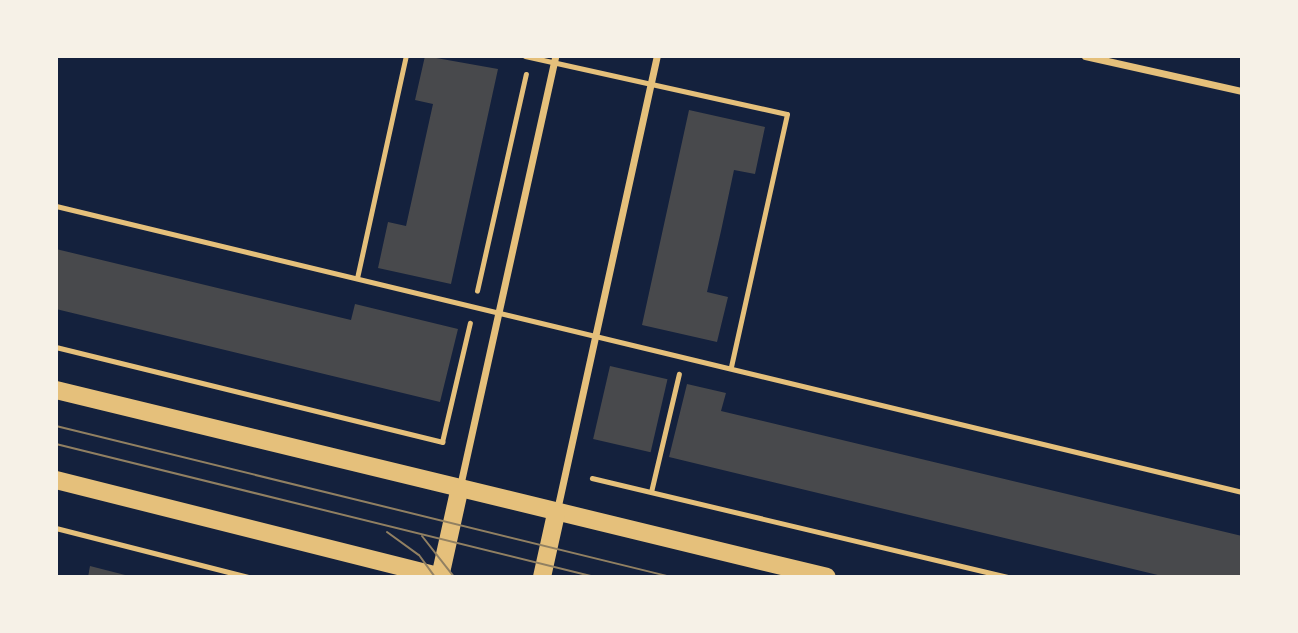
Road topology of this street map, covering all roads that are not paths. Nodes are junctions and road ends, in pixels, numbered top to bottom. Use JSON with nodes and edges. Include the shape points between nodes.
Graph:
{"nodes":[{"id":1,"x":406,"y":56,"type":"edge"},
{"id":2,"x":657,"y":56,"type":"edge"},
{"id":3,"x":1086,"y":56,"type":"edge"},
{"id":4,"x":527,"y":57,"type":"edge"},
{"id":5,"x":554,"y":59,"type":"edge"},
{"id":6,"x":651,"y":84,"type":"junction"},
{"id":7,"x":1242,"y":91,"type":"edge"},
{"id":8,"x":56,"y":206,"type":"edge"},
{"id":9,"x":357,"y":278,"type":"junction"},
{"id":10,"x":498,"y":312,"type":"junction"},
{"id":11,"x":596,"y":335,"type":"junction"},
{"id":12,"x":731,"y":368,"type":"junction"},
{"id":13,"x":56,"y":390,"type":"edge"},
{"id":14,"x":56,"y":480,"type":"edge"},
{"id":15,"x":459,"y":491,"type":"junction"},
{"id":16,"x":1242,"y":492,"type":"edge"},
{"id":17,"x":556,"y":514,"type":"junction"},
{"id":18,"x":441,"y":577,"type":"edge"},
{"id":19,"x":542,"y":577,"type":"edge"},
{"id":20,"x":827,"y":577,"type":"edge"}],
"edges":[{"from":1,"to":9,"type":"lane"},
{"from":2,"to":6,"type":"street"},
{"from":3,"to":7,"type":"street"},
{"from":4,"to":5,"type":"lane"},
{"from":5,"to":6,"type":"lane"},
{"from":5,"to":10,"type":"street"},
{"from":6,"to":11,"type":"street"},
{"from":6,"to":12,"type":"lane","via":[[787,114]]},
{"from":8,"to":9,"type":"lane"},
{"from":9,"to":10,"type":"lane"},
{"from":10,"to":11,"type":"lane"},
{"from":10,"to":15,"type":"street"},
{"from":11,"to":12,"type":"lane"},
{"from":11,"to":17,"type":"street"},
{"from":12,"to":16,"type":"lane"},
{"from":13,"to":15,"type":"main road"},
{"from":14,"to":18,"type":"main road"},
{"from":15,"to":17,"type":"main road"},
{"from":15,"to":18,"type":"main road"},
{"from":17,"to":19,"type":"main road"},
{"from":17,"to":20,"type":"main road"}]}
